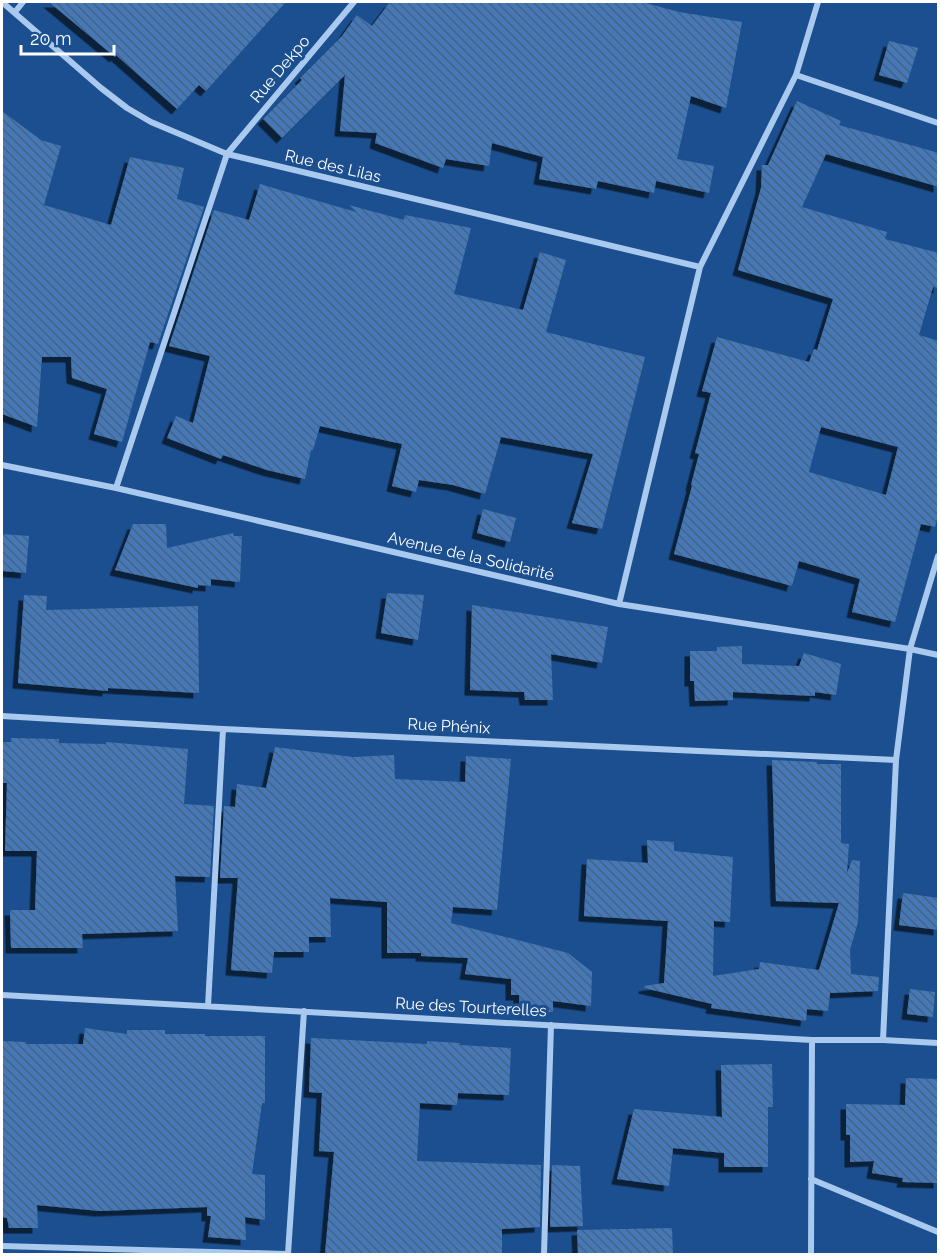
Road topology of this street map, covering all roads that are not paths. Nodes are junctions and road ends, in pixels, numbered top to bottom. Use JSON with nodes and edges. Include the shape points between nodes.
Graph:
{"nodes":[{"id":1,"x":2,"y":2,"type":"edge"},
{"id":2,"x":23,"y":2,"type":"edge"},
{"id":3,"x":354,"y":2,"type":"edge"},
{"id":4,"x":818,"y":2,"type":"edge"},
{"id":5,"x":15,"y":12,"type":"junction"},
{"id":6,"x":796,"y":75,"type":"junction"},
{"id":7,"x":939,"y":123,"type":"edge"},
{"id":8,"x":227,"y":154,"type":"junction"},
{"id":9,"x":700,"y":267,"type":"junction"},
{"id":10,"x":2,"y":465,"type":"edge"},
{"id":11,"x":116,"y":488,"type":"junction"},
{"id":12,"x":939,"y":556,"type":"edge"},
{"id":13,"x":619,"y":604,"type":"junction"},
{"id":14,"x":910,"y":649,"type":"junction"},
{"id":15,"x":939,"y":655,"type":"edge"},
{"id":16,"x":2,"y":716,"type":"edge"},
{"id":17,"x":223,"y":729,"type":"junction"},
{"id":18,"x":896,"y":760,"type":"junction"},
{"id":19,"x":2,"y":995,"type":"edge"},
{"id":20,"x":207,"y":1006,"type":"junction"},
{"id":21,"x":304,"y":1011,"type":"junction"},
{"id":22,"x":551,"y":1025,"type":"junction"},
{"id":23,"x":812,"y":1040,"type":"junction"},
{"id":24,"x":883,"y":1040,"type":"junction"},
{"id":25,"x":939,"y":1043,"type":"edge"},
{"id":26,"x":811,"y":1179,"type":"junction"},
{"id":27,"x":939,"y":1232,"type":"edge"},
{"id":28,"x":2,"y":1246,"type":"edge"},
{"id":29,"x":287,"y":1254,"type":"edge"},
{"id":30,"x":543,"y":1254,"type":"edge"},
{"id":31,"x":811,"y":1254,"type":"edge"}],
"edges":[{"from":1,"to":5,"type":"street","name":"Rue des Lilas"},
{"from":2,"to":5,"type":"street"},
{"from":3,"to":8,"type":"street","name":"Rue Dekpo"},
{"from":4,"to":6,"type":"street"},
{"from":5,"to":8,"type":"street","name":"Rue des Lilas","via":[[127,108]]},
{"from":6,"to":7,"type":"street"},
{"from":6,"to":9,"type":"street"},
{"from":8,"to":9,"type":"street","name":"Rue des Lilas"},
{"from":8,"to":11,"type":"street"},
{"from":9,"to":13,"type":"street"},
{"from":10,"to":11,"type":"street","name":"Avenue de la Solidarité"},
{"from":11,"to":13,"type":"street","name":"Avenue de la Solidarité"},
{"from":12,"to":14,"type":"street"},
{"from":13,"to":14,"type":"street","name":"Avenue de la Solidarité"},
{"from":14,"to":15,"type":"street","name":"Avenue de la Solidarité"},
{"from":14,"to":18,"type":"street"},
{"from":16,"to":17,"type":"street","name":"Rue Phénix"},
{"from":17,"to":18,"type":"street","name":"Rue Phénix"},
{"from":17,"to":20,"type":"street"},
{"from":18,"to":24,"type":"street"},
{"from":19,"to":20,"type":"street","name":"Rue des Tourterelles"},
{"from":20,"to":21,"type":"street","name":"Rue des Tourterelles"},
{"from":21,"to":22,"type":"street","name":"Rue des Tourterelles"},
{"from":21,"to":29,"type":"street"},
{"from":22,"to":23,"type":"street","name":"Rue des Tourterelles"},
{"from":22,"to":30,"type":"street"},
{"from":23,"to":24,"type":"street","name":"Rue des Tourterelles"},
{"from":23,"to":26,"type":"street"},
{"from":24,"to":25,"type":"street","name":"Rue des Tourterelles"},
{"from":26,"to":27,"type":"street"},
{"from":26,"to":31,"type":"street"},
{"from":28,"to":29,"type":"street"}]}
